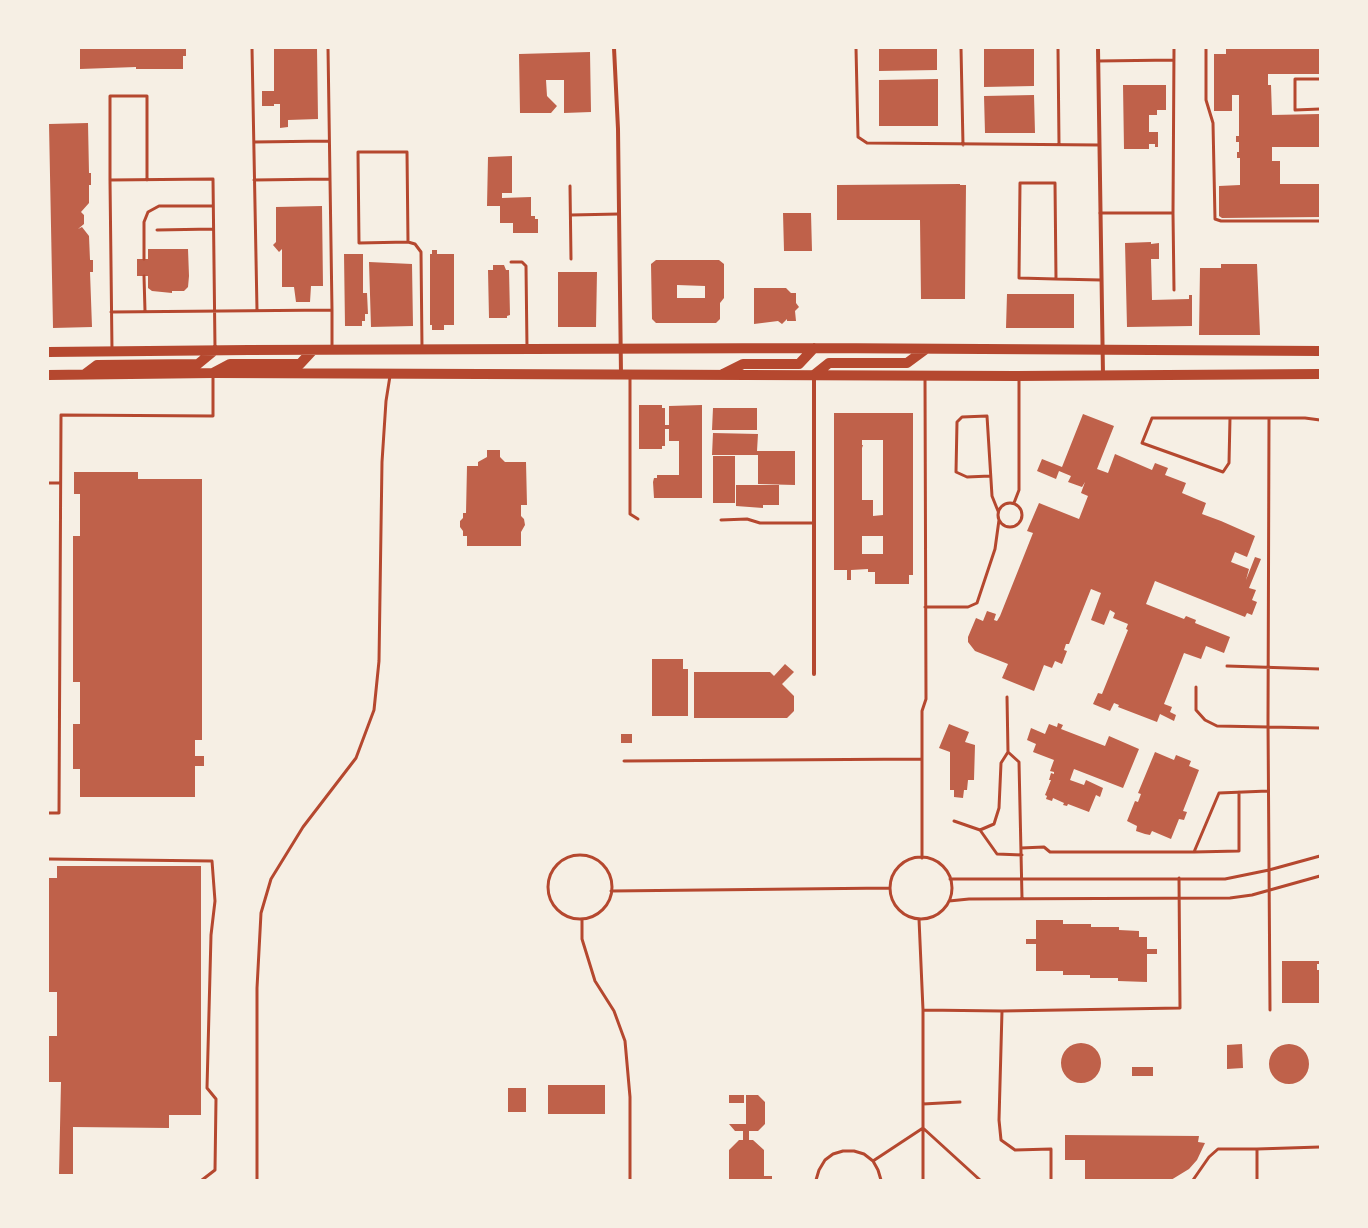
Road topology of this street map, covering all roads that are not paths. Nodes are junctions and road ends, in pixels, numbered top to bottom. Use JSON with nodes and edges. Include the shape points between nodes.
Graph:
{"nodes":[{"id":1,"x":252,"y":48,"type":"edge"},
{"id":2,"x":328,"y":48,"type":"edge"},
{"id":3,"x":614,"y":48,"type":"edge"},
{"id":4,"x":856,"y":48,"type":"edge"},
{"id":5,"x":961,"y":48,"type":"edge"},
{"id":6,"x":1058,"y":48,"type":"edge"},
{"id":7,"x":1098,"y":48,"type":"edge"},
{"id":8,"x":1174,"y":48,"type":"edge"},
{"id":9,"x":1206,"y":48,"type":"edge"},
{"id":10,"x":1174,"y":60,"type":"junction"},
{"id":11,"x":1098,"y":61,"type":"junction"},
{"id":12,"x":1320,"y":79,"type":"edge"},
{"id":13,"x":1320,"y":109,"type":"edge"},
{"id":14,"x":329,"y":140,"type":"junction"},
{"id":15,"x":254,"y":142,"type":"junction"},
{"id":16,"x":1059,"y":144,"type":"junction"},
{"id":17,"x":963,"y":145,"type":"junction"},
{"id":18,"x":1099,"y":145,"type":"junction"},
{"id":19,"x":329,"y":179,"type":"junction"},
{"id":20,"x":110,"y":180,"type":"junction"},
{"id":21,"x":147,"y":180,"type":"junction"},
{"id":22,"x":254,"y":180,"type":"junction"},
{"id":23,"x":570,"y":186,"type":"dead end"},
{"id":24,"x":213,"y":206,"type":"junction"},
{"id":25,"x":1173,"y":213,"type":"junction"},
{"id":26,"x":619,"y":214,"type":"junction"},
{"id":27,"x":1100,"y":214,"type":"junction"},
{"id":28,"x":571,"y":215,"type":"junction"},
{"id":29,"x":1320,"y":221,"type":"edge"},
{"id":30,"x":213,"y":229,"type":"junction"},
{"id":31,"x":157,"y":230,"type":"dead end"},
{"id":32,"x":408,"y":242,"type":"junction"},
{"id":33,"x":144,"y":259,"type":"dead end"},
{"id":34,"x":571,"y":259,"type":"dead end"},
{"id":35,"x":511,"y":262,"type":"dead end"},
{"id":36,"x":144,"y":276,"type":"dead end"},
{"id":37,"x":1056,"y":279,"type":"junction"},
{"id":38,"x":1101,"y":280,"type":"junction"},
{"id":39,"x":1174,"y":290,"type":"dead end"},
{"id":40,"x":257,"y":310,"type":"junction"},
{"id":41,"x":332,"y":310,"type":"junction"},
{"id":42,"x":214,"y":311,"type":"junction"},
{"id":43,"x":111,"y":312,"type":"junction"},
{"id":44,"x":145,"y":312,"type":"junction"},
{"id":45,"x":814,"y":348,"type":"junction"},
{"id":46,"x":926,"y":349,"type":"junction"},
{"id":47,"x":215,"y":350,"type":"junction"},
{"id":48,"x":313,"y":350,"type":"junction"},
{"id":49,"x":332,"y":350,"type":"junction"},
{"id":50,"x":422,"y":350,"type":"junction"},
{"id":51,"x":527,"y":350,"type":"junction"},
{"id":52,"x":621,"y":350,"type":"junction"},
{"id":53,"x":1102,"y":350,"type":"junction"},
{"id":54,"x":48,"y":352,"type":"edge"},
{"id":55,"x":112,"y":352,"type":"junction"},
{"id":56,"x":1320,"y":352,"type":"edge"},
{"id":57,"x":213,"y":373,"type":"junction"},
{"id":58,"x":85,"y":374,"type":"junction"},
{"id":59,"x":390,"y":374,"type":"junction"},
{"id":60,"x":1320,"y":374,"type":"edge"},
{"id":61,"x":48,"y":375,"type":"edge"},
{"id":62,"x":626,"y":375,"type":"junction"},
{"id":63,"x":721,"y":375,"type":"junction"},
{"id":64,"x":814,"y":375,"type":"junction"},
{"id":65,"x":925,"y":376,"type":"junction"},
{"id":66,"x":1019,"y":376,"type":"junction"},
{"id":67,"x":1103,"y":376,"type":"junction"},
{"id":68,"x":1230,"y":418,"type":"junction"},
{"id":69,"x":1269,"y":418,"type":"junction"},
{"id":70,"x":1320,"y":420,"type":"edge"},
{"id":71,"x":990,"y":476,"type":"junction"},
{"id":72,"x":60,"y":483,"type":"junction"},
{"id":73,"x":49,"y":484,"type":"edge"},
{"id":74,"x":1014,"y":503,"type":"junction"},
{"id":75,"x":998,"y":511,"type":"junction"},
{"id":76,"x":638,"y":519,"type":"dead end"},
{"id":77,"x":721,"y":520,"type":"dead end"},
{"id":78,"x":999,"y":520,"type":"junction"},
{"id":79,"x":814,"y":523,"type":"junction"},
{"id":80,"x":925,"y":607,"type":"junction"},
{"id":81,"x":1228,"y":666,"type":"dead end"},
{"id":82,"x":1268,"y":667,"type":"junction"},
{"id":83,"x":1320,"y":668,"type":"edge"},
{"id":84,"x":814,"y":674,"type":"dead end"},
{"id":85,"x":1196,"y":688,"type":"dead end"},
{"id":86,"x":1007,"y":697,"type":"dead end"},
{"id":87,"x":1268,"y":727,"type":"junction"},
{"id":88,"x":1320,"y":728,"type":"edge"},
{"id":89,"x":1008,"y":752,"type":"junction"},
{"id":90,"x":921,"y":759,"type":"junction"},
{"id":91,"x":624,"y":761,"type":"dead end"},
{"id":92,"x":1268,"y":791,"type":"junction"},
{"id":93,"x":1239,"y":792,"type":"junction"},
{"id":94,"x":48,"y":813,"type":"edge"},
{"id":95,"x":954,"y":821,"type":"dead end"},
{"id":96,"x":980,"y":830,"type":"junction"},
{"id":97,"x":1021,"y":848,"type":"junction"},
{"id":98,"x":1194,"y":852,"type":"junction"},
{"id":99,"x":1022,"y":855,"type":"junction"},
{"id":100,"x":1320,"y":856,"type":"edge"},
{"id":101,"x":922,"y":858,"type":"junction"},
{"id":102,"x":48,"y":860,"type":"edge"},
{"id":103,"x":1269,"y":870,"type":"junction"},
{"id":104,"x":1320,"y":876,"type":"edge"},
{"id":105,"x":1179,"y":878,"type":"junction"},
{"id":106,"x":950,"y":879,"type":"junction"},
{"id":107,"x":1022,"y":879,"type":"junction"},
{"id":108,"x":890,"y":888,"type":"junction"},
{"id":109,"x":1269,"y":890,"type":"junction"},
{"id":110,"x":611,"y":891,"type":"junction"},
{"id":111,"x":1022,"y":898,"type":"junction"},
{"id":112,"x":1179,"y":898,"type":"junction"},
{"id":113,"x":950,"y":901,"type":"junction"},
{"id":114,"x":582,"y":919,"type":"junction"},
{"id":115,"x":919,"y":919,"type":"junction"},
{"id":116,"x":923,"y":1010,"type":"junction"},
{"id":117,"x":1270,"y":1010,"type":"dead end"},
{"id":118,"x":1002,"y":1011,"type":"junction"},
{"id":119,"x":960,"y":1102,"type":"dead end"},
{"id":120,"x":923,"y":1104,"type":"junction"},
{"id":121,"x":923,"y":1128,"type":"junction"},
{"id":122,"x":1320,"y":1147,"type":"edge"},
{"id":123,"x":1257,"y":1149,"type":"junction"},
{"id":124,"x":872,"y":1161,"type":"junction"},
{"id":125,"x":202,"y":1180,"type":"edge"},
{"id":126,"x":257,"y":1180,"type":"edge"},
{"id":127,"x":630,"y":1180,"type":"edge"},
{"id":128,"x":816,"y":1180,"type":"edge"},
{"id":129,"x":881,"y":1180,"type":"edge"},
{"id":130,"x":923,"y":1180,"type":"edge"},
{"id":131,"x":980,"y":1180,"type":"edge"},
{"id":132,"x":1051,"y":1180,"type":"edge"},
{"id":133,"x":1192,"y":1180,"type":"edge"},
{"id":134,"x":1257,"y":1180,"type":"edge"}],
"edges":[{"from":1,"to":15,"type":"lane"},
{"from":2,"to":14,"type":"lane"},
{"from":3,"to":26,"type":"street"},
{"from":4,"to":17,"type":"lane","via":[[858,137],[867,144]]},
{"from":5,"to":17,"type":"lane"},
{"from":6,"to":16,"type":"lane"},
{"from":7,"to":11,"type":"street"},
{"from":8,"to":10,"type":"lane"},
{"from":9,"to":29,"type":"lane","via":[[1206,100],[1213,123],[1215,219],[1221,222]]},
{"from":10,"to":11,"type":"lane"},
{"from":10,"to":25,"type":"lane"},
{"from":11,"to":18,"type":"street"},
{"from":12,"to":13,"type":"lane","via":[[1294,79],[1294,110]]},
{"from":14,"to":15,"type":"lane"},
{"from":14,"to":19,"type":"lane"},
{"from":15,"to":22,"type":"lane"},
{"from":16,"to":17,"type":"lane"},
{"from":16,"to":18,"type":"lane"},
{"from":18,"to":27,"type":"street"},
{"from":19,"to":22,"type":"lane"},
{"from":19,"to":41,"type":"lane"},
{"from":20,"to":21,"type":"lane"},
{"from":20,"to":21,"type":"lane","via":[[110,96],[147,96]]},
{"from":20,"to":43,"type":"lane"},
{"from":21,"to":24,"type":"lane","via":[[212,179]]},
{"from":22,"to":40,"type":"lane"},
{"from":23,"to":28,"type":"lane"},
{"from":24,"to":30,"type":"lane"},
{"from":24,"to":33,"type":"lane","via":[[159,206],[148,212],[144,222]]},
{"from":25,"to":27,"type":"lane"},
{"from":25,"to":39,"type":"lane"},
{"from":26,"to":28,"type":"lane"},
{"from":26,"to":52,"type":"street"},
{"from":27,"to":38,"type":"street"},
{"from":28,"to":34,"type":"lane"},
{"from":30,"to":31,"type":"lane"},
{"from":30,"to":42,"type":"lane"},
{"from":32,"to":32,"type":"lane","via":[[359,242],[358,152],[407,152]]},
{"from":32,"to":50,"type":"lane","via":[[415,244],[421,252]]},
{"from":35,"to":51,"type":"lane","via":[[522,262],[526,266]]},
{"from":36,"to":44,"type":"lane"},
{"from":37,"to":37,"type":"lane","via":[[1019,278],[1020,183],[1055,183]]},
{"from":37,"to":38,"type":"lane"},
{"from":38,"to":53,"type":"street"},
{"from":40,"to":41,"type":"lane"},
{"from":40,"to":42,"type":"lane"},
{"from":41,"to":49,"type":"lane"},
{"from":42,"to":44,"type":"lane"},
{"from":42,"to":47,"type":"lane"},
{"from":43,"to":44,"type":"lane"},
{"from":43,"to":55,"type":"lane"},
{"from":45,"to":46,"type":"main road"},
{"from":45,"to":52,"type":"main road"},
{"from":45,"to":63,"type":"main road","via":[[798,364],[743,364]]},
{"from":46,"to":53,"type":"main road"},
{"from":46,"to":64,"type":"main road","via":[[907,363],[829,363]]},
{"from":47,"to":48,"type":"main road"},
{"from":47,"to":55,"type":"main road"},
{"from":47,"to":58,"type":"main road","via":[[198,364],[97,365]]},
{"from":48,"to":49,"type":"main road"},
{"from":48,"to":57,"type":"main road","via":[[300,364],[230,364]]},
{"from":49,"to":50,"type":"main road"},
{"from":50,"to":51,"type":"main road"},
{"from":51,"to":52,"type":"main road"},
{"from":52,"to":62,"type":"street"},
{"from":53,"to":56,"type":"main road"},
{"from":53,"to":67,"type":"street"},
{"from":54,"to":55,"type":"main road"},
{"from":57,"to":58,"type":"main road"},
{"from":57,"to":59,"type":"main road"},
{"from":57,"to":72,"type":"lane","via":[[213,416],[61,414]]},
{"from":58,"to":61,"type":"main road"},
{"from":59,"to":62,"type":"main road"},
{"from":59,"to":126,"type":"lane","via":[[382,462],[379,661],[374,710],[356,758],[303,827],[271,880],[261,913],[257,988]]},
{"from":60,"to":67,"type":"main road"},
{"from":62,"to":63,"type":"main road"},
{"from":62,"to":76,"type":"lane","via":[[630,514]]},
{"from":63,"to":64,"type":"main road"},
{"from":64,"to":65,"type":"main road"},
{"from":64,"to":79,"type":"street"},
{"from":65,"to":66,"type":"main road"},
{"from":65,"to":80,"type":"lane"},
{"from":66,"to":67,"type":"main road"},
{"from":66,"to":74,"type":"lane","via":[[1019,490]]},
{"from":68,"to":68,"type":"lane","via":[[1152,418],[1142,443],[1224,472],[1229,463]]},
{"from":68,"to":69,"type":"lane"},
{"from":69,"to":70,"type":"lane"},
{"from":69,"to":82,"type":"lane"},
{"from":71,"to":71,"type":"lane","via":[[987,416],[962,417],[958,422],[956,472],[966,477]]},
{"from":71,"to":75,"type":"lane","via":[[992,496]]},
{"from":72,"to":73,"type":"lane"},
{"from":72,"to":94,"type":"lane","via":[[59,813]]},
{"from":74,"to":75,"type":"lane","via":[[1003,504]]},
{"from":74,"to":78,"type":"lane","via":[[1022,512],[1019,523],[1008,527]]},
{"from":75,"to":78,"type":"lane"},
{"from":77,"to":79,"type":"lane"},
{"from":78,"to":80,"type":"lane","via":[[995,549],[977,602],[968,607]]},
{"from":79,"to":84,"type":"street"},
{"from":80,"to":90,"type":"lane","via":[[926,699],[922,711]]},
{"from":81,"to":82,"type":"lane"},
{"from":82,"to":83,"type":"lane"},
{"from":82,"to":87,"type":"lane"},
{"from":85,"to":87,"type":"lane","via":[[1196,710],[1205,720],[1217,726]]},
{"from":86,"to":89,"type":"lane"},
{"from":87,"to":88,"type":"lane"},
{"from":87,"to":92,"type":"lane"},
{"from":89,"to":96,"type":"lane","via":[[1001,762],[999,808],[994,824]]},
{"from":89,"to":97,"type":"lane","via":[[1019,762]]},
{"from":90,"to":91,"type":"lane"},
{"from":90,"to":101,"type":"lane"},
{"from":92,"to":93,"type":"lane"},
{"from":92,"to":103,"type":"lane"},
{"from":93,"to":98,"type":"lane","via":[[1219,793]]},
{"from":93,"to":98,"type":"lane","via":[[1239,851]]},
{"from":95,"to":96,"type":"lane"},
{"from":96,"to":99,"type":"lane","via":[[997,854]]},
{"from":97,"to":98,"type":"lane","via":[[1044,848],[1050,852]]},
{"from":97,"to":99,"type":"lane"},
{"from":99,"to":107,"type":"lane"},
{"from":100,"to":103,"type":"lane"},
{"from":101,"to":106,"type":"lane","via":[[938,863],[948,872]]},
{"from":101,"to":108,"type":"lane","via":[[912,859],[899,867],[891,880]]},
{"from":102,"to":125,"type":"lane","via":[[212,861],[215,901],[211,935],[207,1088],[216,1099],[215,1170]]},
{"from":103,"to":105,"type":"lane","via":[[1225,879]]},
{"from":103,"to":109,"type":"lane"},
{"from":104,"to":109,"type":"lane"},
{"from":105,"to":107,"type":"lane"},
{"from":105,"to":112,"type":"lane"},
{"from":106,"to":107,"type":"lane"},
{"from":106,"to":113,"type":"lane"},
{"from":107,"to":111,"type":"lane"},
{"from":108,"to":110,"type":"lane"},
{"from":108,"to":115,"type":"lane","via":[[898,909]]},
{"from":109,"to":112,"type":"lane","via":[[1230,898]]},
{"from":109,"to":117,"type":"lane"},
{"from":110,"to":114,"type":"lane","via":[[606,905],[601,910]]},
{"from":110,"to":114,"type":"lane","via":[[606,869],[593,859],[570,857],[557,865],[552,871],[548,885],[551,900],[560,912]]},
{"from":111,"to":112,"type":"lane"},
{"from":111,"to":113,"type":"lane"},
{"from":112,"to":118,"type":"lane","via":[[1180,1008]]},
{"from":113,"to":115,"type":"lane","via":[[934,917]]},
{"from":114,"to":127,"type":"lane","via":[[582,939],[595,981],[614,1011],[625,1041],[630,1097]]},
{"from":115,"to":116,"type":"lane"},
{"from":116,"to":118,"type":"lane"},
{"from":116,"to":120,"type":"lane"},
{"from":118,"to":132,"type":"lane","via":[[999,1120],[1001,1140],[1015,1150],[1051,1150]]},
{"from":119,"to":120,"type":"lane"},
{"from":120,"to":121,"type":"lane"},
{"from":121,"to":124,"type":"lane"},
{"from":121,"to":130,"type":"lane"},
{"from":121,"to":131,"type":"lane"},
{"from":122,"to":123,"type":"lane"},
{"from":123,"to":133,"type":"lane","via":[[1218,1150],[1208,1157]]},
{"from":123,"to":134,"type":"lane"},
{"from":124,"to":128,"type":"lane","via":[[864,1154],[854,1151],[838,1152],[825,1160],[818,1170]]},
{"from":124,"to":129,"type":"lane"}]}
